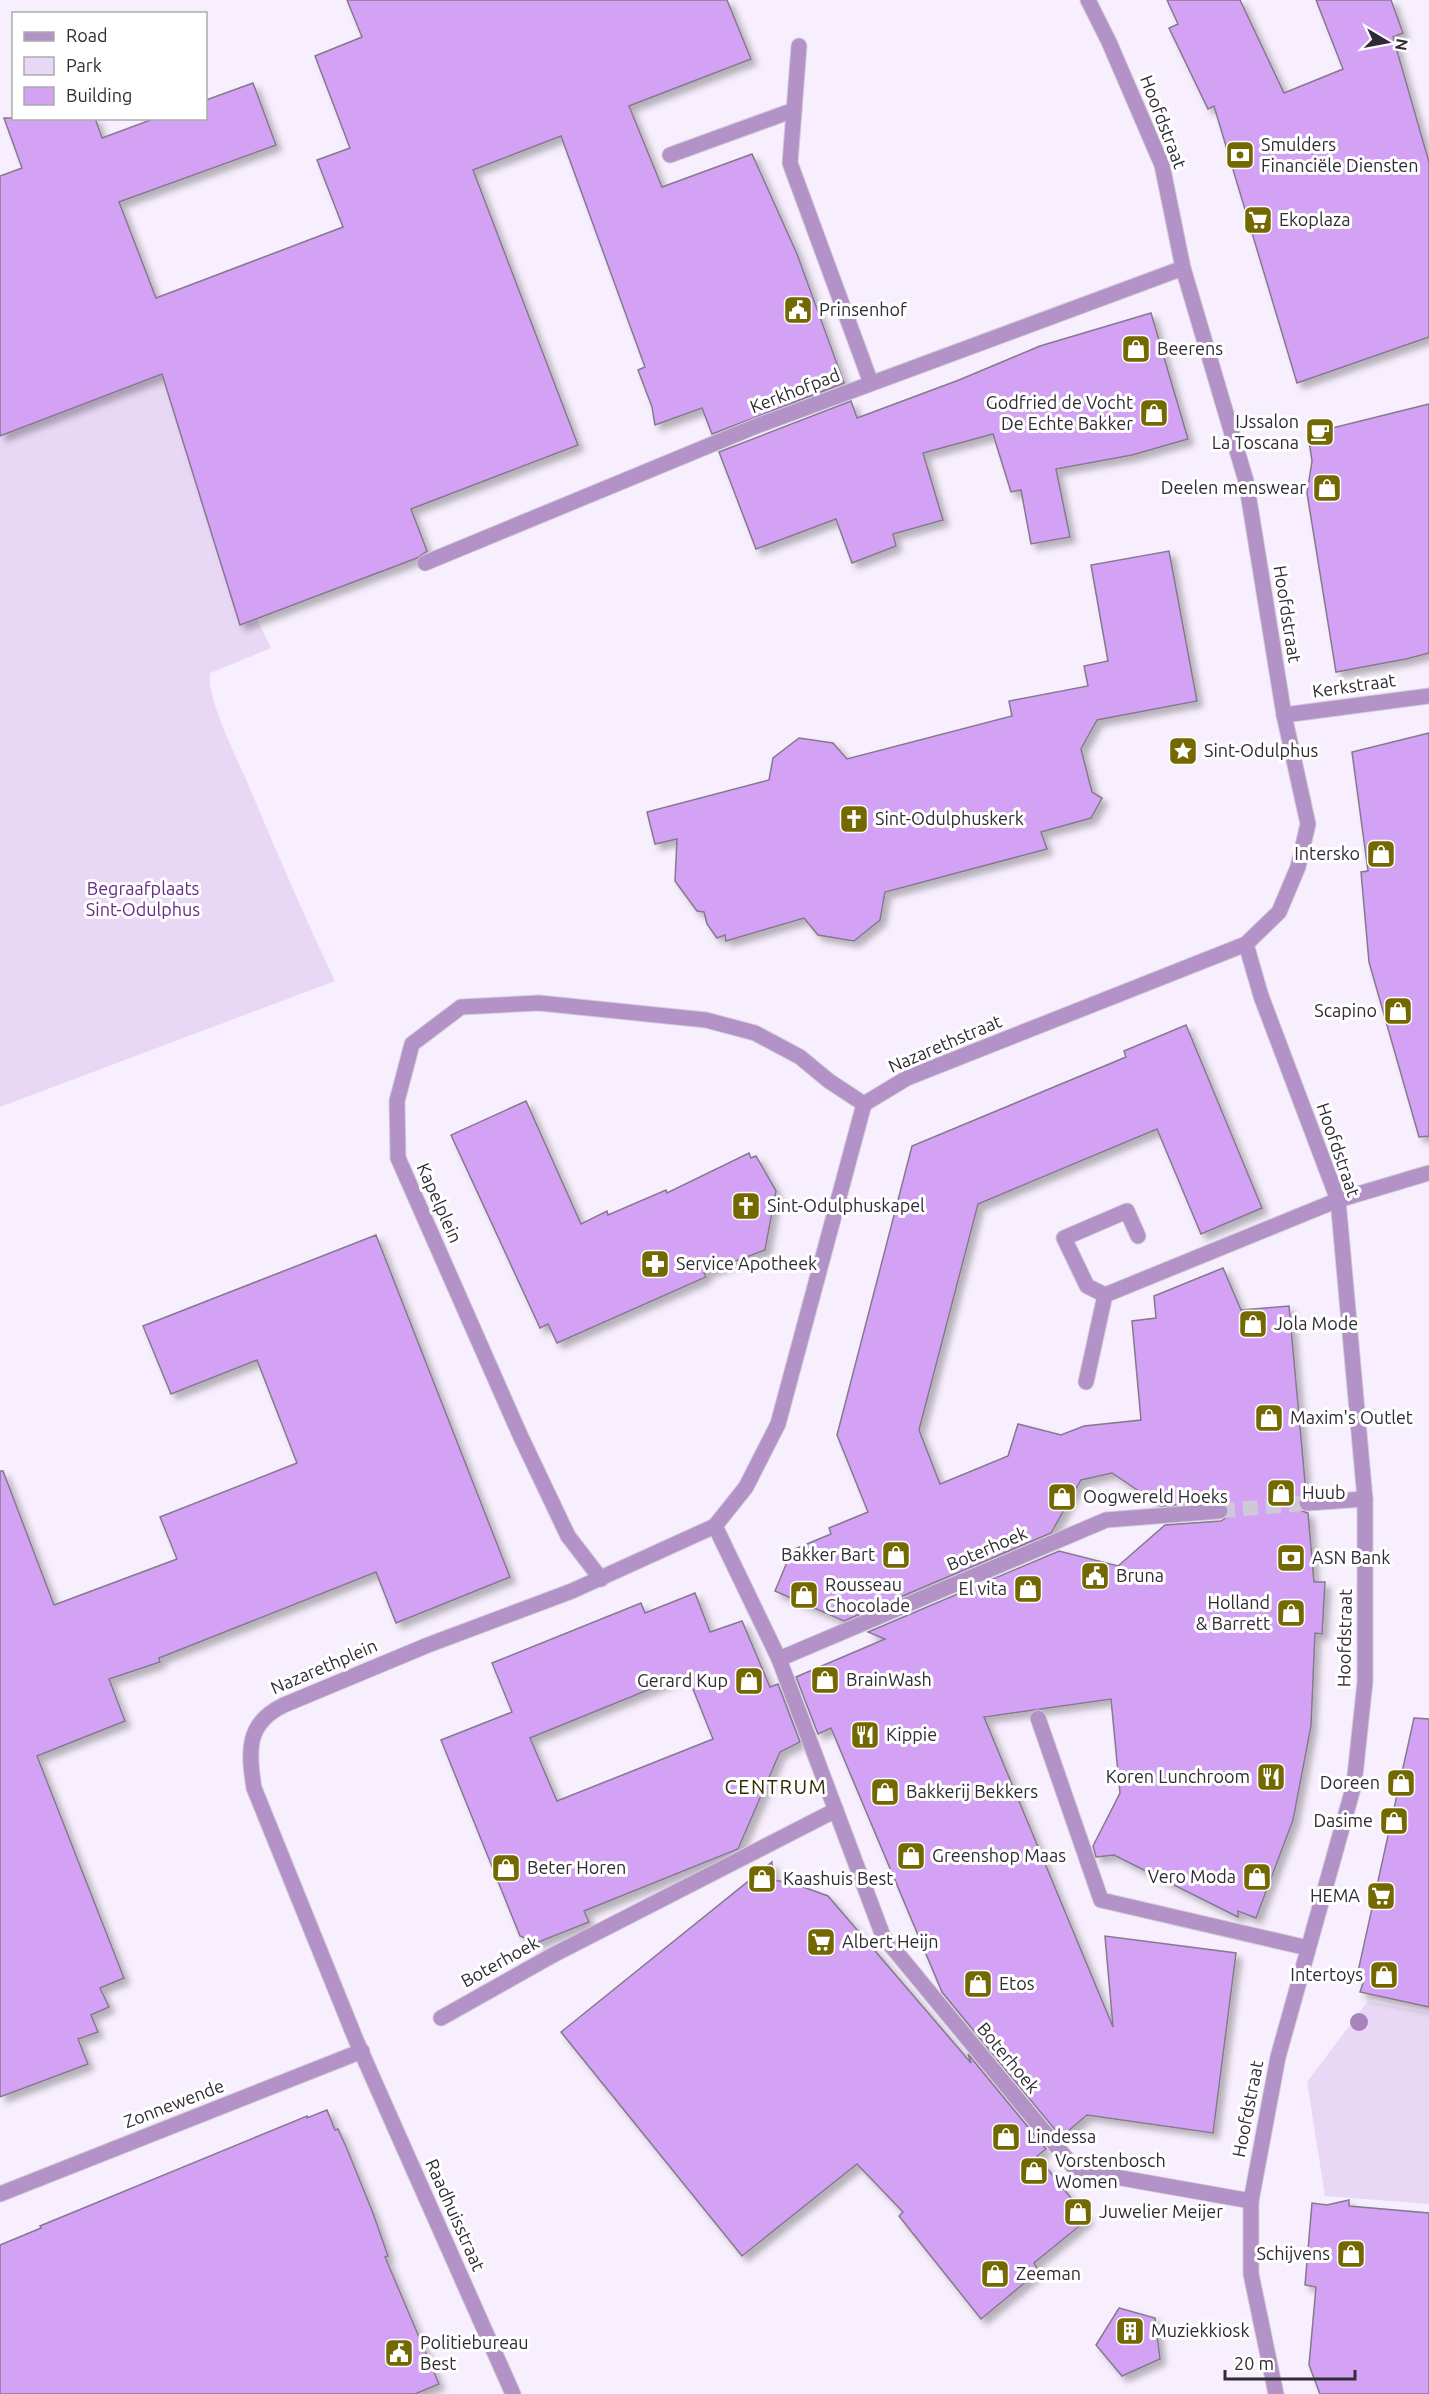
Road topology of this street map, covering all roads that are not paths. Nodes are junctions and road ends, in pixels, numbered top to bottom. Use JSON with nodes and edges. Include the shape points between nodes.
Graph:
{"nodes":[{"id":1,"x":1088,"y":0,"type":"edge"},
{"id":2,"x":799,"y":46,"type":"dead end"},
{"id":3,"x":794,"y":110,"type":"junction"},
{"id":4,"x":670,"y":154,"type":"dead end"},
{"id":5,"x":1183,"y":268,"type":"junction"},
{"id":6,"x":871,"y":383,"type":"junction"},
{"id":7,"x":425,"y":563,"type":"dead end"},
{"id":8,"x":1429,"y":696,"type":"edge"},
{"id":9,"x":1284,"y":716,"type":"junction"},
{"id":10,"x":1246,"y":944,"type":"junction"},
{"id":11,"x":864,"y":1104,"type":"junction"},
{"id":12,"x":1429,"y":1173,"type":"edge"},
{"id":13,"x":1338,"y":1200,"type":"junction"},
{"id":14,"x":1138,"y":1236,"type":"dead end"},
{"id":15,"x":1105,"y":1295,"type":"junction"},
{"id":16,"x":1086,"y":1382,"type":"dead end"},
{"id":17,"x":1365,"y":1499,"type":"junction"},
{"id":18,"x":1307,"y":1503,"type":"tunnel mouth"},
{"id":19,"x":1220,"y":1511,"type":"tunnel mouth"},
{"id":20,"x":715,"y":1526,"type":"junction"},
{"id":21,"x":601,"y":1579,"type":"junction"},
{"id":22,"x":779,"y":1659,"type":"junction"},
{"id":23,"x":1038,"y":1718,"type":"dead end"},
{"id":24,"x":836,"y":1810,"type":"junction"},
{"id":25,"x":1308,"y":1948,"type":"junction"},
{"id":26,"x":441,"y":2018,"type":"dead end"},
{"id":27,"x":362,"y":2051,"type":"junction"},
{"id":28,"x":0,"y":2194,"type":"edge"},
{"id":29,"x":1251,"y":2201,"type":"junction"},
{"id":30,"x":513,"y":2394,"type":"edge"},
{"id":31,"x":1276,"y":2394,"type":"edge"}],
"edges":[{"from":1,"to":5,"type":"street","name":"Hoofdstraat","via":[[1162,165]]},
{"from":2,"to":3,"type":"street"},
{"from":3,"to":4,"type":"street"},
{"from":3,"to":6,"type":"street","via":[[790,163]]},
{"from":5,"to":6,"type":"street","name":"Kerkhofpad"},
{"from":5,"to":9,"type":"street","name":"Hoofdstraat","via":[[1246,481]]},
{"from":6,"to":7,"type":"street","name":"Kerkhofpad"},
{"from":8,"to":9,"type":"street","name":"Kerkstraat"},
{"from":9,"to":10,"type":"street","name":"Hoofdstraat","via":[[1308,824],[1298,867],[1279,912]]},
{"from":10,"to":11,"type":"street","name":"Nazarethstraat","via":[[907,1078]]},
{"from":10,"to":13,"type":"street","name":"Hoofdstraat","via":[[1261,996]]},
{"from":11,"to":20,"type":"street","via":[[778,1424],[746,1487]]},
{"from":11,"to":21,"type":"street","name":"Kapelplein","via":[[800,1058],[755,1033],[706,1020],[538,1003],[462,1007],[412,1044],[397,1101],[398,1158],[568,1536]]},
{"from":12,"to":13,"type":"street"},
{"from":13,"to":15,"type":"street"},
{"from":13,"to":17,"type":"street","name":"Hoofdstraat"},
{"from":14,"to":15,"type":"street","via":[[1127,1211],[1064,1238],[1087,1286]]},
{"from":15,"to":16,"type":"street"},
{"from":17,"to":18,"type":"street"},
{"from":17,"to":25,"type":"street","name":"Hoofdstraat","via":[[1365,1682],[1353,1785]]},
{"from":19,"to":22,"type":"street","name":"Boterhoek","via":[[1106,1520]]},
{"from":20,"to":21,"type":"street"},
{"from":20,"to":22,"type":"street","name":"Boterhoek"},
{"from":21,"to":27,"type":"street","name":"Nazarethplein","via":[[268,1712],[254,1732],[249,1755],[254,1788]]},
{"from":22,"to":24,"type":"street","name":"Boterhoek"},
{"from":23,"to":25,"type":"street","via":[[1101,1900]]},
{"from":24,"to":26,"type":"street","name":"Boterhoek","via":[[553,1954]]},
{"from":24,"to":29,"type":"street","name":"Boterhoek","via":[[883,1936],[1076,2170]]},
{"from":25,"to":29,"type":"street","name":"Hoofdstraat","via":[[1278,2057]]},
{"from":27,"to":28,"type":"street","name":"Zonnewende"},
{"from":27,"to":30,"type":"street","name":"Raadhuisstraat"},
{"from":29,"to":31,"type":"street","name":"Hoofdstraat","via":[[1251,2274]]}]}
